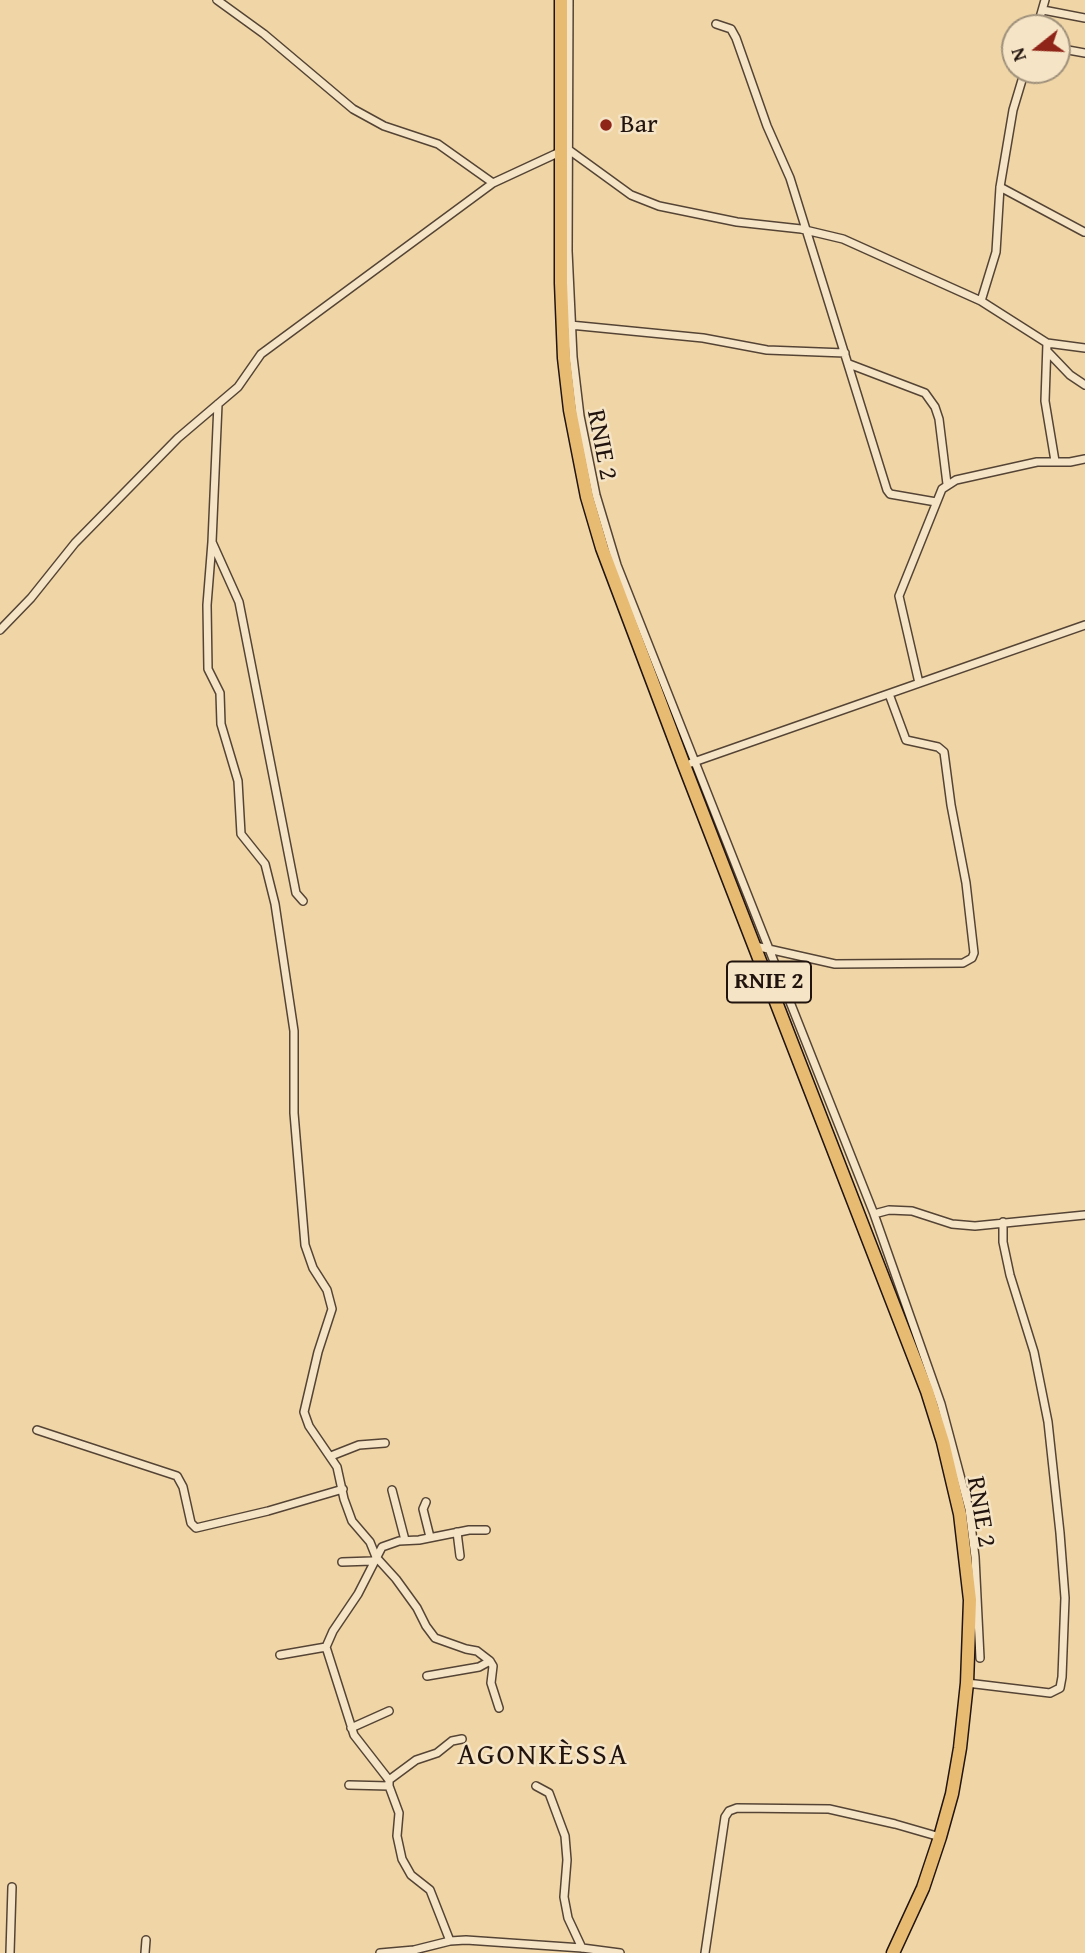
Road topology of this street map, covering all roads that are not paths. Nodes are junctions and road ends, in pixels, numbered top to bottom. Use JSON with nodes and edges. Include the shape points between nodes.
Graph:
{"nodes":[{"id":1,"x":217,"y":0,"type":"edge"},
{"id":2,"x":561,"y":0,"type":"edge"},
{"id":3,"x":569,"y":0,"type":"edge"},
{"id":4,"x":1045,"y":0,"type":"edge"},
{"id":5,"x":1043,"y":10,"type":"junction"},
{"id":6,"x":1042,"y":14,"type":"edge"},
{"id":7,"x":1085,"y":18,"type":"edge"},
{"id":8,"x":716,"y":24,"type":"dead end"},
{"id":9,"x":1020,"y":84,"type":"edge"},
{"id":10,"x":565,"y":151,"type":"junction"},
{"id":11,"x":493,"y":183,"type":"junction"},
{"id":12,"x":1000,"y":187,"type":"junction"},
{"id":13,"x":807,"y":231,"type":"junction"},
{"id":14,"x":1084,"y":232,"type":"edge"},
{"id":15,"x":981,"y":301,"type":"junction"},
{"id":16,"x":567,"y":324,"type":"junction"},
{"id":17,"x":1047,"y":347,"type":"junction"},
{"id":18,"x":1085,"y":348,"type":"edge"},
{"id":19,"x":845,"y":353,"type":"junction"},
{"id":20,"x":849,"y":364,"type":"junction"},
{"id":21,"x":1085,"y":385,"type":"edge"},
{"id":22,"x":218,"y":404,"type":"junction"},
{"id":23,"x":1085,"y":459,"type":"edge"},
{"id":24,"x":1055,"y":461,"type":"junction"},
{"id":25,"x":947,"y":484,"type":"junction"},
{"id":26,"x":936,"y":502,"type":"junction"},
{"id":27,"x":212,"y":542,"type":"junction"},
{"id":28,"x":1085,"y":625,"type":"edge"},
{"id":29,"x":0,"y":630,"type":"edge"},
{"id":30,"x":919,"y":683,"type":"junction"},
{"id":31,"x":889,"y":694,"type":"junction"},
{"id":32,"x":689,"y":763,"type":"junction"},
{"id":33,"x":303,"y":901,"type":"dead end"},
{"id":34,"x":755,"y":946,"type":"junction"},
{"id":35,"x":769,"y":949,"type":"junction"},
{"id":36,"x":874,"y":1214,"type":"junction"},
{"id":37,"x":1085,"y":1214,"type":"edge"},
{"id":38,"x":1003,"y":1222,"type":"junction"},
{"id":39,"x":37,"y":1430,"type":"dead end"},
{"id":40,"x":385,"y":1443,"type":"dead end"},
{"id":41,"x":331,"y":1456,"type":"junction"},
{"id":42,"x":343,"y":1489,"type":"junction"},
{"id":43,"x":392,"y":1490,"type":"dead end"},
{"id":44,"x":426,"y":1502,"type":"dead end"},
{"id":45,"x":486,"y":1530,"type":"dead end"},
{"id":46,"x":457,"y":1532,"type":"junction"},
{"id":47,"x":430,"y":1537,"type":"junction"},
{"id":48,"x":405,"y":1540,"type":"junction"},
{"id":49,"x":460,"y":1556,"type":"dead end"},
{"id":50,"x":374,"y":1559,"type":"junction"},
{"id":51,"x":342,"y":1562,"type":"dead end"},
{"id":52,"x":326,"y":1647,"type":"junction"},
{"id":53,"x":280,"y":1655,"type":"dead end"},
{"id":54,"x":979,"y":1658,"type":"dead end"},
{"id":55,"x":490,"y":1661,"type":"junction"},
{"id":56,"x":427,"y":1676,"type":"dead end"},
{"id":57,"x":967,"y":1683,"type":"junction"},
{"id":58,"x":499,"y":1708,"type":"dead end"},
{"id":59,"x":389,"y":1711,"type":"dead end"},
{"id":60,"x":351,"y":1728,"type":"junction"},
{"id":61,"x":462,"y":1739,"type":"dead end"},
{"id":62,"x":389,"y":1783,"type":"junction"},
{"id":63,"x":349,"y":1785,"type":"dead end"},
{"id":64,"x":536,"y":1786,"type":"dead end"},
{"id":65,"x":940,"y":1837,"type":"junction"},
{"id":66,"x":12,"y":1887,"type":"dead end"},
{"id":67,"x":0,"y":1919,"type":"edge"},
{"id":68,"x":12,"y":1919,"type":"junction"},
{"id":69,"x":146,"y":1940,"type":"dead end"},
{"id":70,"x":450,"y":1941,"type":"junction"},
{"id":71,"x":582,"y":1948,"type":"junction"},
{"id":72,"x":593,"y":1951,"type":"edge"},
{"id":73,"x":10,"y":1953,"type":"edge"},
{"id":74,"x":145,"y":1953,"type":"edge"},
{"id":75,"x":380,"y":1953,"type":"edge"},
{"id":76,"x":620,"y":1953,"type":"edge"},
{"id":77,"x":705,"y":1953,"type":"edge"},
{"id":78,"x":893,"y":1953,"type":"edge"}],
"edges":[{"from":1,"to":11,"type":"street","via":[[353,109],[384,126],[439,144]]},
{"from":2,"to":10,"type":"highway","name":"RNIE 2","number":"RNIE 2"},
{"from":3,"to":10,"type":"street"},
{"from":4,"to":5,"type":"street"},
{"from":5,"to":6,"type":"street"},
{"from":5,"to":7,"type":"street"},
{"from":8,"to":13,"type":"street","via":[[731,29],[736,38]]},
{"from":9,"to":12,"type":"street"},
{"from":10,"to":11,"type":"street"},
{"from":10,"to":13,"type":"street","via":[[631,195],[659,206]]},
{"from":10,"to":16,"type":"highway","name":"RNIE 2","number":"RNIE 2"},
{"from":11,"to":22,"type":"street","via":[[261,354],[238,387]]},
{"from":12,"to":14,"type":"street"},
{"from":12,"to":15,"type":"street","via":[[996,253]]},
{"from":13,"to":15,"type":"street","via":[[843,239]]},
{"from":13,"to":19,"type":"street"},
{"from":15,"to":17,"type":"street"},
{"from":16,"to":19,"type":"street","via":[[691,336],[767,351]]},
{"from":16,"to":32,"type":"highway","name":"RNIE 2","number":"RNIE 2","via":[[564,358],[570,410],[594,523]]},
{"from":17,"to":18,"type":"street"},
{"from":17,"to":21,"type":"street","via":[[1070,375]]},
{"from":17,"to":24,"type":"street","via":[[1045,401]]},
{"from":19,"to":20,"type":"street"},
{"from":20,"to":25,"type":"street","via":[[925,393],[939,419]]},
{"from":20,"to":26,"type":"street","via":[[890,494]]},
{"from":22,"to":27,"type":"street"},
{"from":22,"to":29,"type":"street","via":[[177,438],[75,543]]},
{"from":23,"to":24,"type":"street"},
{"from":24,"to":25,"type":"street"},
{"from":25,"to":26,"type":"street"},
{"from":26,"to":30,"type":"street","via":[[899,596]]},
{"from":27,"to":33,"type":"street","via":[[239,602],[296,893]]},
{"from":27,"to":41,"type":"street","via":[[208,669],[220,693],[221,723],[238,781],[241,834],[265,863],[275,904],[294,1031],[294,1113],[304,1233],[313,1268],[332,1309],[303,1412]]},
{"from":28,"to":30,"type":"street"},
{"from":30,"to":31,"type":"street"},
{"from":31,"to":32,"type":"street"},
{"from":31,"to":35,"type":"street","via":[[905,740],[944,752],[966,883],[972,958],[963,962],[835,964]]},
{"from":32,"to":34,"type":"highway","name":"RNIE 2","number":"RNIE 2"},
{"from":32,"to":35,"type":"street"},
{"from":34,"to":35,"type":"street"},
{"from":34,"to":57,"type":"highway","name":"RNIE 2","number":"RNIE 2","via":[[943,1442],[960,1514],[970,1600]]},
{"from":35,"to":36,"type":"street"},
{"from":36,"to":38,"type":"street","via":[[912,1211],[962,1226]]},
{"from":36,"to":54,"type":"street","via":[[941,1404],[962,1480],[975,1557]]},
{"from":37,"to":38,"type":"street"},
{"from":38,"to":57,"type":"street","via":[[1010,1275],[1034,1352],[1048,1422],[1065,1598],[1062,1677],[1060,1688],[1050,1693]]},
{"from":39,"to":42,"type":"street","via":[[177,1476],[196,1528]]},
{"from":40,"to":41,"type":"street","via":[[359,1445]]},
{"from":41,"to":42,"type":"street"},
{"from":42,"to":50,"type":"street","via":[[352,1521],[370,1542]]},
{"from":43,"to":48,"type":"street"},
{"from":44,"to":47,"type":"street","via":[[423,1509]]},
{"from":45,"to":46,"type":"street"},
{"from":46,"to":47,"type":"street"},
{"from":46,"to":49,"type":"street"},
{"from":47,"to":48,"type":"street"},
{"from":48,"to":50,"type":"street","via":[[382,1547]]},
{"from":50,"to":51,"type":"street"},
{"from":50,"to":52,"type":"street"},
{"from":50,"to":55,"type":"street","via":[[396,1579],[435,1638],[477,1651]]},
{"from":52,"to":53,"type":"street"},
{"from":52,"to":60,"type":"street"},
{"from":55,"to":56,"type":"street"},
{"from":55,"to":58,"type":"street"},
{"from":57,"to":65,"type":"highway","name":"RNIE 2","number":"RNIE 2","via":[[952,1794]]},
{"from":59,"to":60,"type":"street"},
{"from":60,"to":62,"type":"street"},
{"from":61,"to":62,"type":"street","via":[[416,1760]]},
{"from":62,"to":63,"type":"street"},
{"from":62,"to":70,"type":"street","via":[[399,1813],[402,1859],[411,1875],[430,1890]]},
{"from":64,"to":71,"type":"street","via":[[549,1793],[565,1836],[564,1897]]},
{"from":65,"to":77,"type":"street","via":[[829,1810],[729,1811]]},
{"from":65,"to":78,"type":"highway","name":"RNIE 2","number":"RNIE 2"},
{"from":66,"to":68,"type":"street"},
{"from":67,"to":68,"type":"street"},
{"from":68,"to":73,"type":"street"},
{"from":69,"to":74,"type":"street"},
{"from":70,"to":71,"type":"street"},
{"from":70,"to":75,"type":"street"},
{"from":71,"to":72,"type":"street"},
{"from":72,"to":76,"type":"street"}]}
